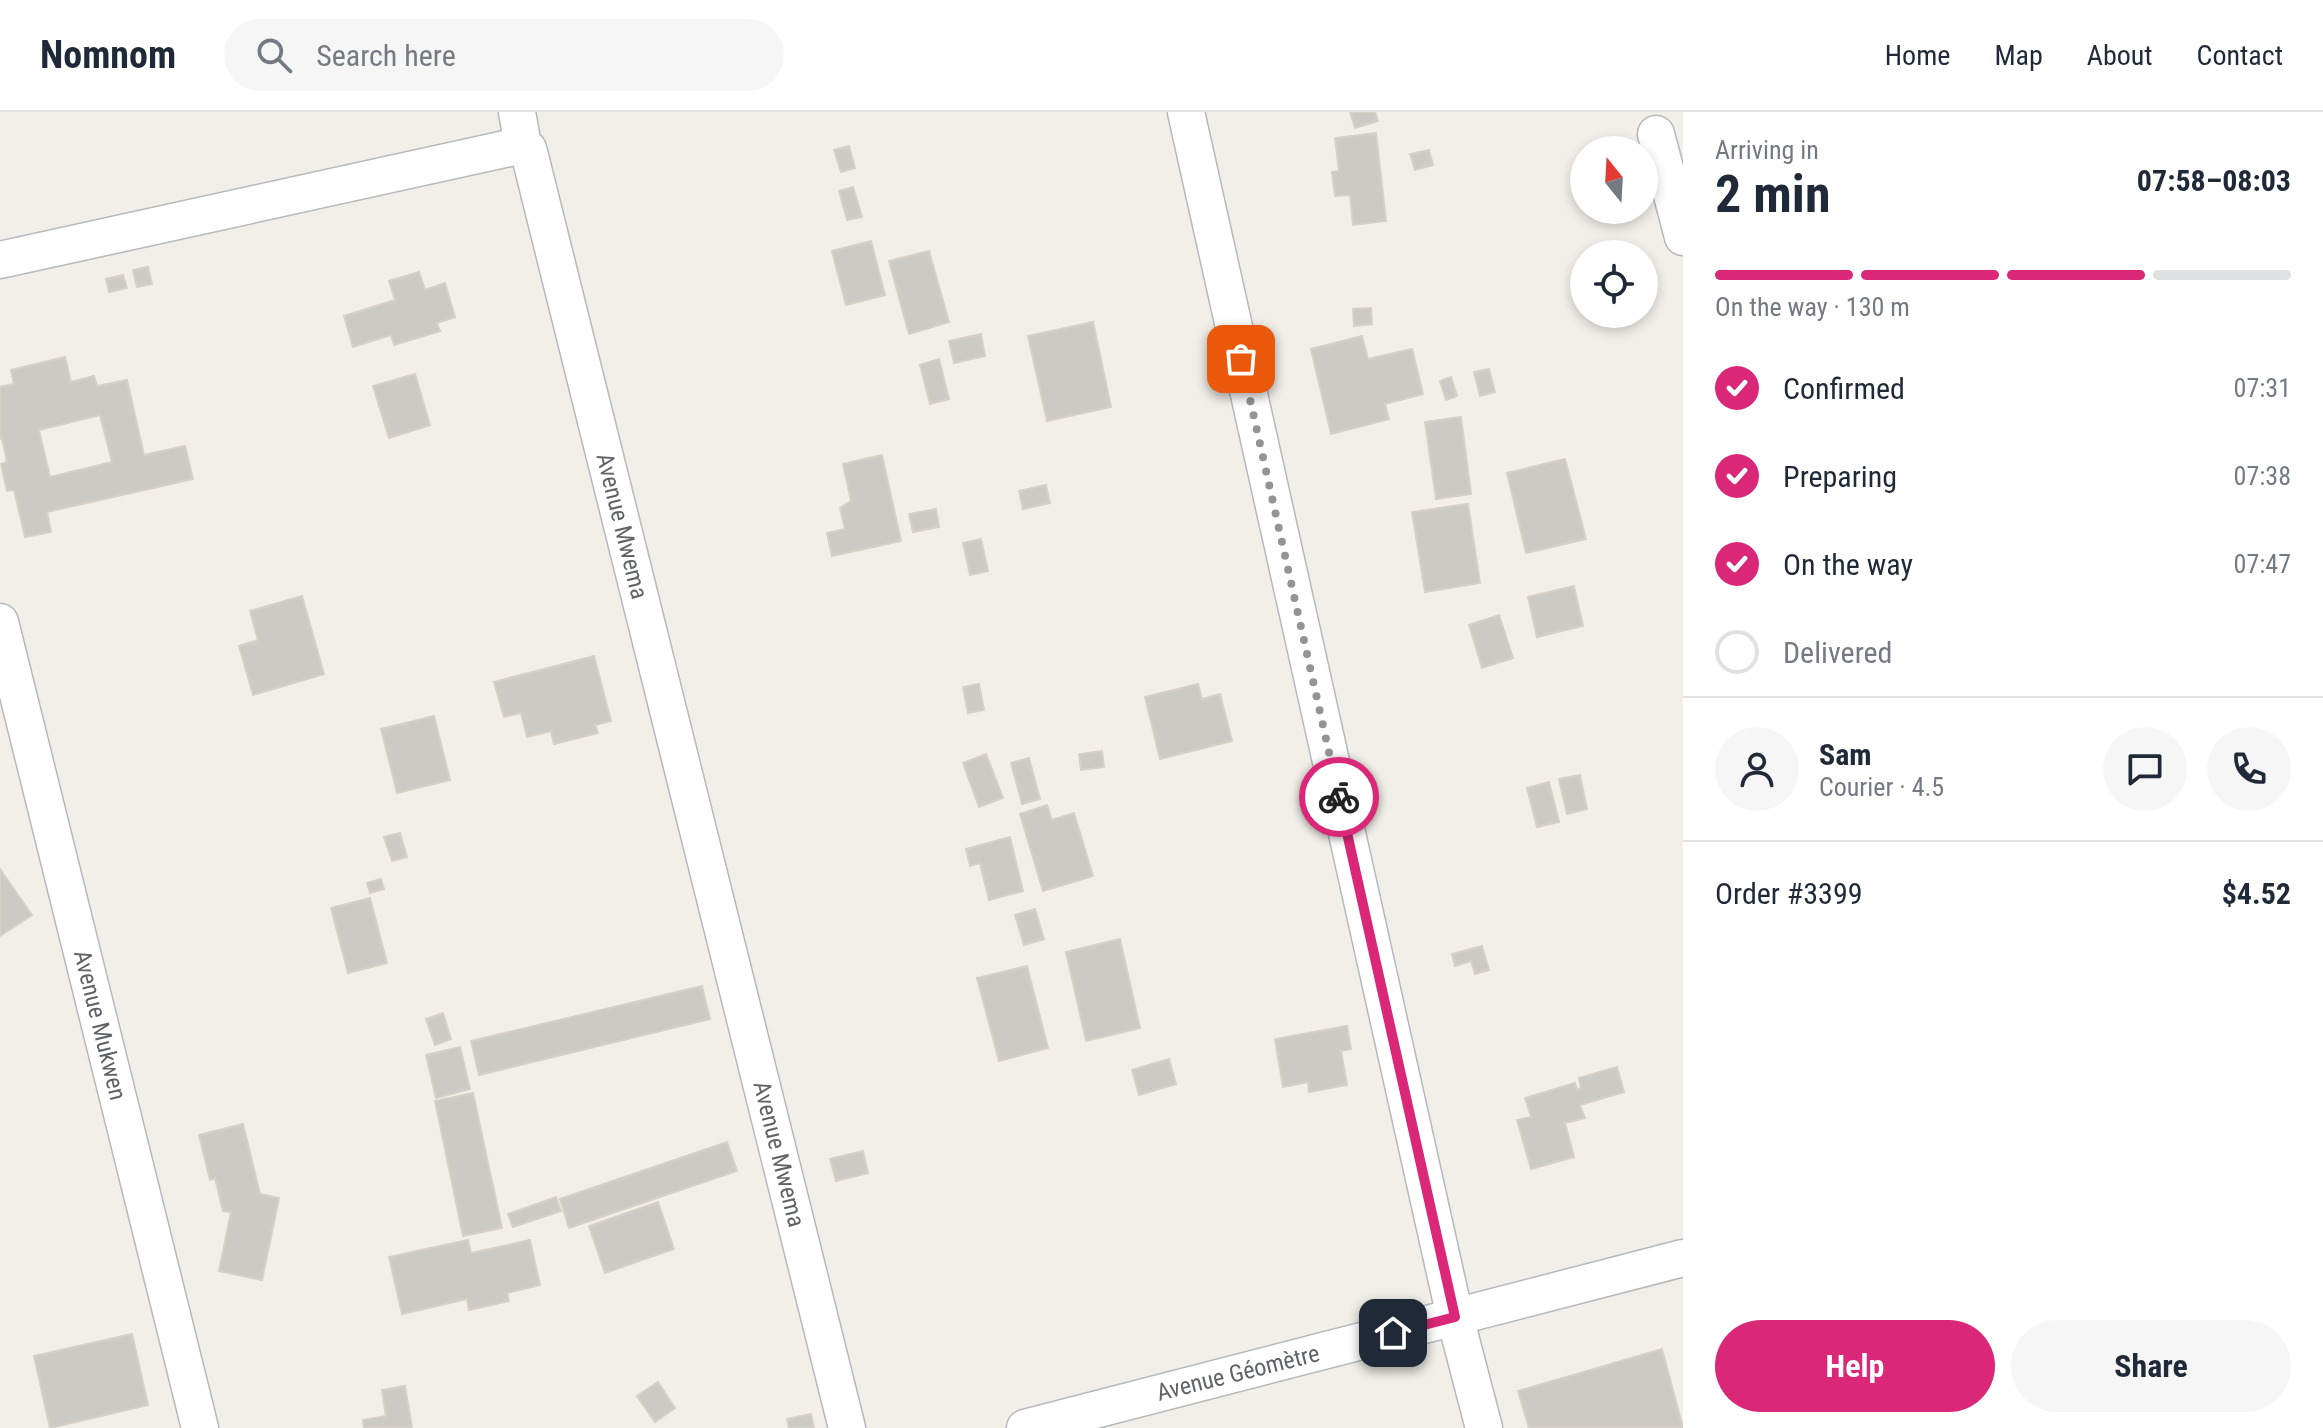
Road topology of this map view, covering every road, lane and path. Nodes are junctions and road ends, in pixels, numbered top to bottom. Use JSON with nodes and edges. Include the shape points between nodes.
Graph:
{"nodes":[{"id":1,"x":1186,"y":112,"type":"edge"},
{"id":2,"x":520,"y":128,"type":"edge"},
{"id":3,"x":1668,"y":154,"type":"edge"},
{"id":4,"x":1683,"y":237,"type":"edge"},
{"id":5,"x":0,"y":260,"type":"edge"},
{"id":6,"x":0,"y":622,"type":"edge"},
{"id":7,"x":1683,"y":1258,"type":"edge"},
{"id":8,"x":1455,"y":1317,"type":"junction"},
{"id":9,"x":200,"y":1428,"type":"edge"},
{"id":10,"x":847,"y":1428,"type":"edge"},
{"id":11,"x":1025,"y":1428,"type":"edge"},
{"id":12,"x":1484,"y":1428,"type":"edge"}],
"edges":[{"from":1,"to":8,"type":"street"},
{"from":2,"to":5,"type":"street","name":"Avenue Mwema","via":[[507,147]]},
{"from":2,"to":10,"type":"street","name":"Avenue Mwema"},
{"from":3,"to":4,"type":"street"},
{"from":6,"to":9,"type":"street","name":"Avenue Mukwen"},
{"from":7,"to":8,"type":"street","name":"Avenue Géomètre"},
{"from":8,"to":11,"type":"street","name":"Avenue Géomètre"},
{"from":8,"to":12,"type":"street"}]}
